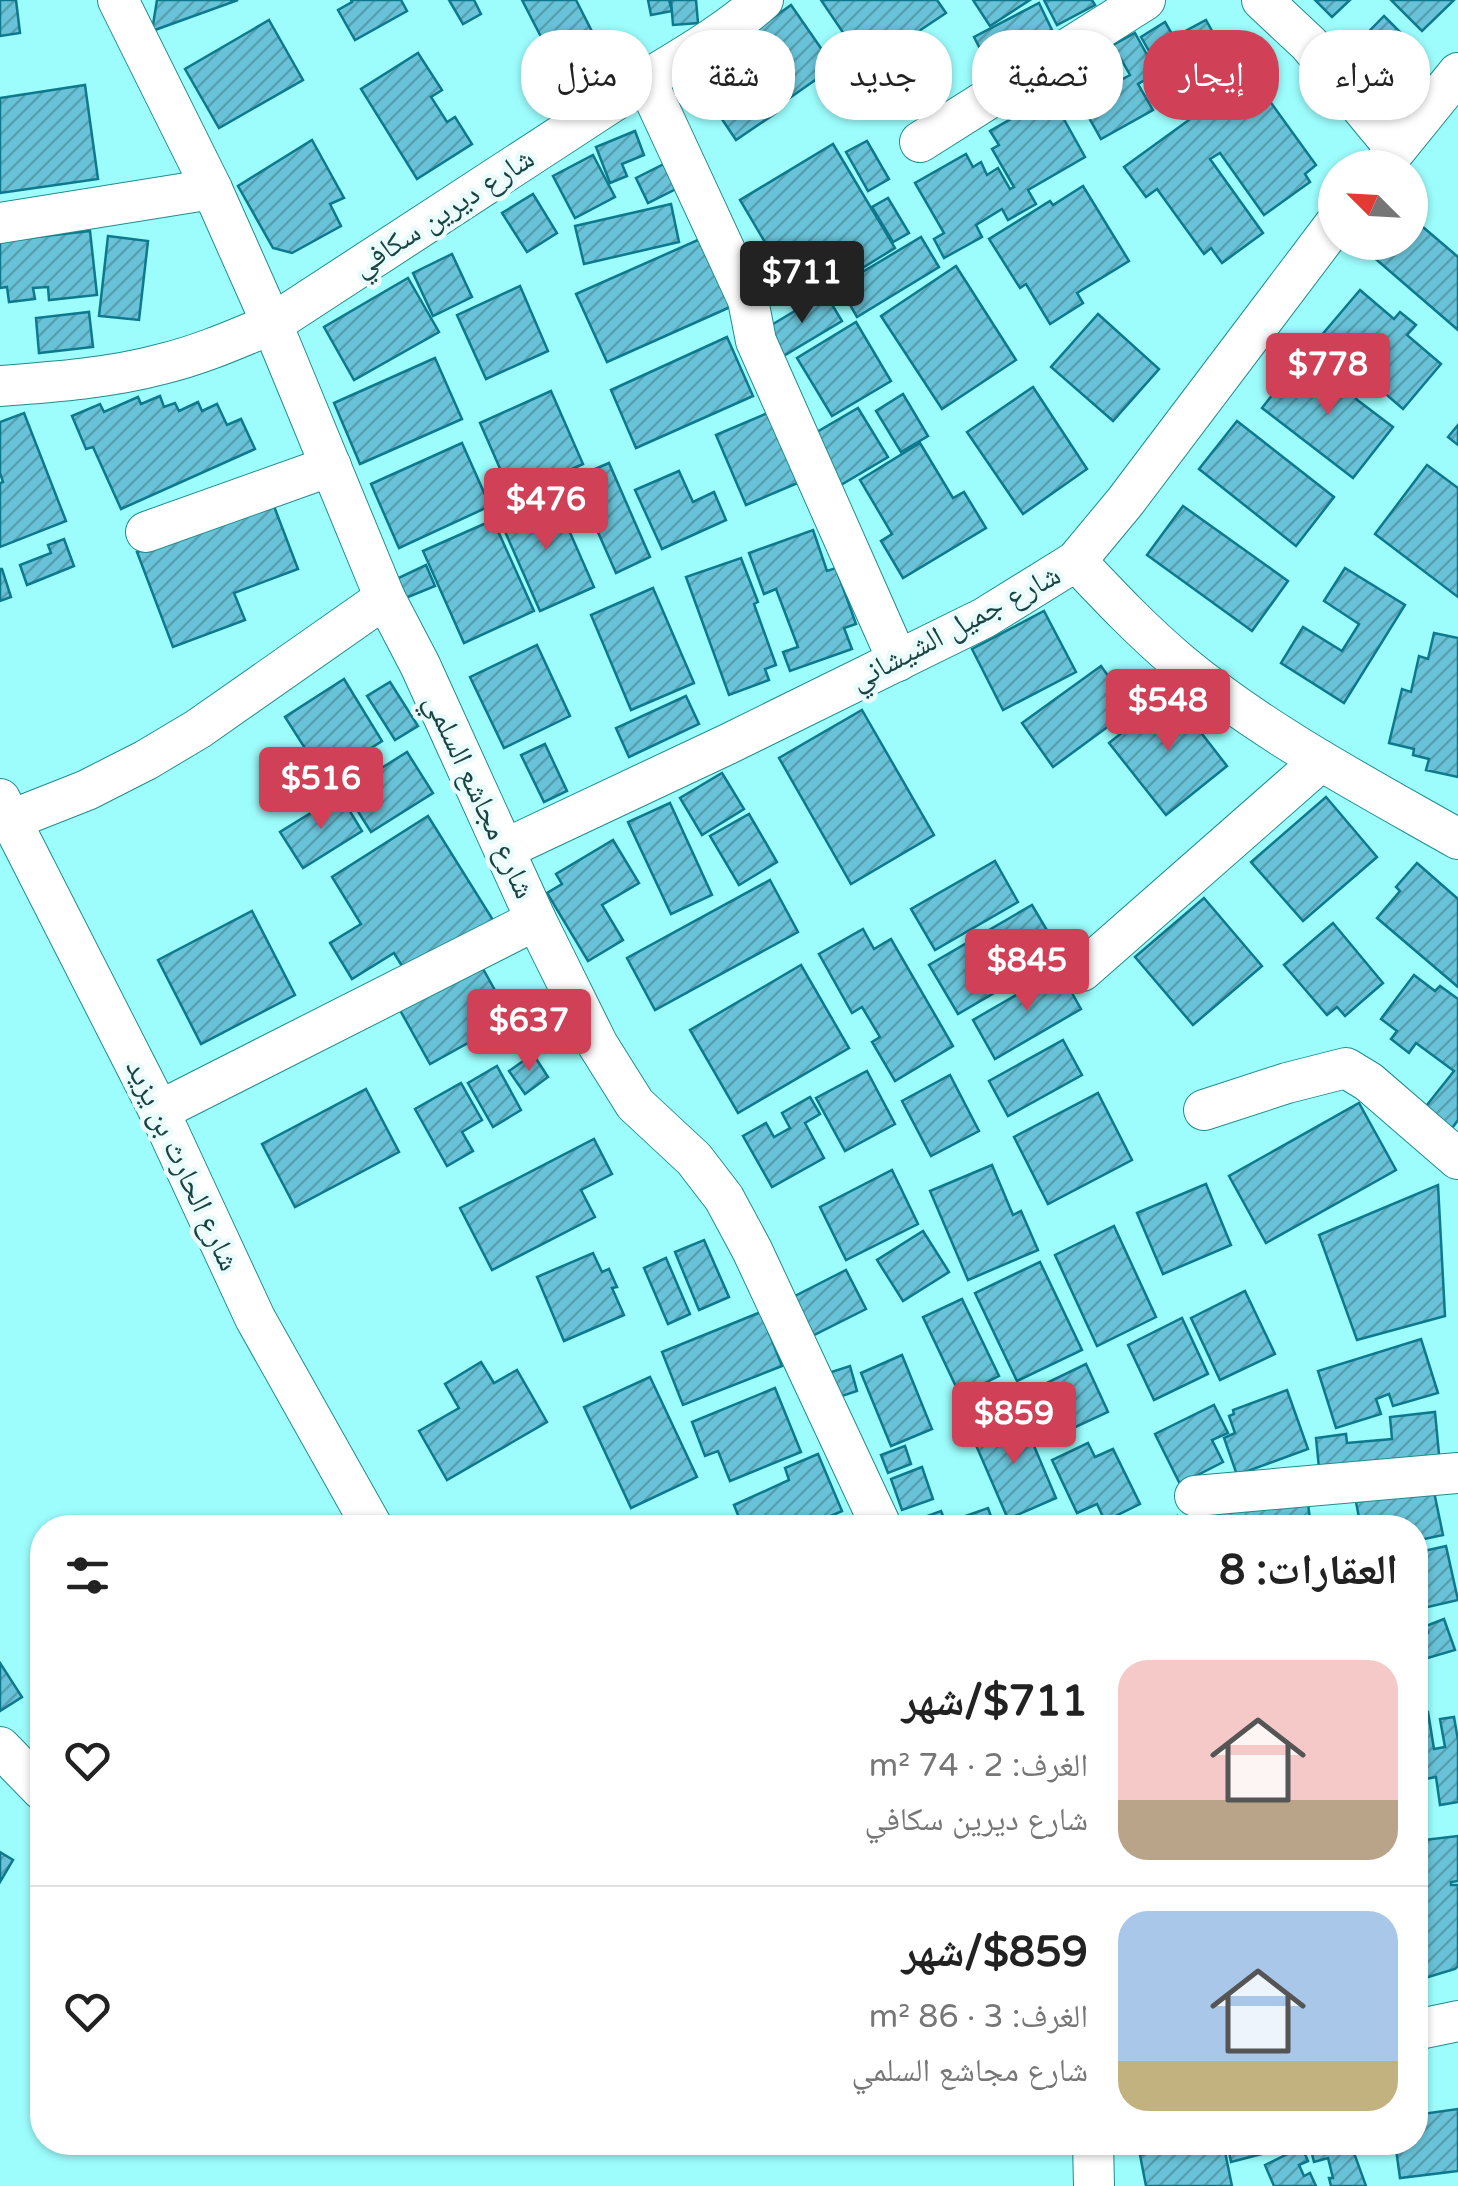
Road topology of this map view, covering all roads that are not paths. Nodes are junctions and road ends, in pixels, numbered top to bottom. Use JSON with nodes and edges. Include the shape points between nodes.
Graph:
{"nodes":[{"id":1,"x":762,"y":0,"type":"edge"},
{"id":2,"x":1145,"y":0,"type":"edge"},
{"id":3,"x":1262,"y":0,"type":"edge"},
{"id":4,"x":128,"y":10,"type":"edge"},
{"id":5,"x":1458,"y":73,"type":"edge"},
{"id":6,"x":652,"y":76,"type":"edge"},
{"id":7,"x":652,"y":93,"type":"edge"},
{"id":8,"x":585,"y":120,"type":"edge"},
{"id":9,"x":920,"y":142,"type":"dead end"},
{"id":10,"x":1383,"y":150,"type":"edge"},
{"id":11,"x":1395,"y":150,"type":"edge"},
{"id":12,"x":212,"y":189,"type":"junction"},
{"id":13,"x":0,"y":223,"type":"edge"},
{"id":14,"x":1318,"y":247,"type":"edge"},
{"id":15,"x":272,"y":324,"type":"junction"},
{"id":16,"x":0,"y":386,"type":"edge"},
{"id":17,"x":331,"y":466,"type":"junction"},
{"id":18,"x":146,"y":532,"type":"dead end"},
{"id":19,"x":1076,"y":561,"type":"junction"},
{"id":20,"x":385,"y":598,"type":"junction"},
{"id":21,"x":898,"y":661,"type":"junction"},
{"id":22,"x":1321,"y":761,"type":"junction"},
{"id":23,"x":6,"y":810,"type":"edge"},
{"id":24,"x":1458,"y":839,"type":"edge"},
{"id":25,"x":505,"y":849,"type":"junction"},
{"id":26,"x":536,"y":920,"type":"junction"},
{"id":27,"x":1082,"y":970,"type":"dead end"},
{"id":28,"x":1204,"y":1110,"type":"dead end"},
{"id":29,"x":159,"y":1111,"type":"junction"},
{"id":30,"x":1458,"y":1159,"type":"edge"},
{"id":31,"x":1458,"y":1473,"type":"edge"},
{"id":32,"x":1194,"y":1496,"type":"dead end"},
{"id":33,"x":366,"y":1515,"type":"edge"},
{"id":34,"x":876,"y":1515,"type":"edge"},
{"id":35,"x":0,"y":1747,"type":"edge"},
{"id":36,"x":30,"y":1778,"type":"edge"},
{"id":37,"x":1458,"y":2021,"type":"edge"},
{"id":38,"x":1428,"y":2027,"type":"edge"},
{"id":39,"x":1094,"y":2155,"type":"edge"},
{"id":40,"x":1094,"y":2186,"type":"edge"}],
"edges":[{"from":1,"to":6,"type":"street","name":"شارع ديرين سكافي"},
{"from":2,"to":9,"type":"street"},
{"from":3,"to":10,"type":"street","via":[[1309,44]]},
{"from":4,"to":12,"type":"street","name":"شارع مجاشع السلمي"},
{"from":5,"to":11,"type":"street"},
{"from":7,"to":21,"type":"street","via":[[748,300],[756,341]]},
{"from":8,"to":15,"type":"street","name":"شارع ديرين سكافي"},
{"from":12,"to":13,"type":"street"},
{"from":12,"to":15,"type":"street","name":"شارع مجاشع السلمي"},
{"from":14,"to":19,"type":"street","name":"شارع جميل الشيشاني"},
{"from":15,"to":16,"type":"street","name":"شارع ديرين سكافي","via":[[161,364]]},
{"from":15,"to":17,"type":"street","name":"شارع مجاشع السلمي"},
{"from":17,"to":18,"type":"street"},
{"from":17,"to":20,"type":"street","name":"شارع مجاشع السلمي"},
{"from":19,"to":21,"type":"street","name":"شارع جميل الشيشاني"},
{"from":19,"to":22,"type":"street","via":[[1180,663]]},
{"from":20,"to":23,"type":"street","via":[[172,744],[86,790]]},
{"from":20,"to":25,"type":"street","name":"شارع مجاشع السلمي"},
{"from":21,"to":25,"type":"street","name":"شارع جميل الشيشاني"},
{"from":22,"to":24,"type":"street"},
{"from":22,"to":27,"type":"street"},
{"from":23,"to":29,"type":"street","name":"شارع الحارث بن يزيد"},
{"from":25,"to":26,"type":"street","name":"شارع مجاشع السلمي"},
{"from":26,"to":29,"type":"street"},
{"from":26,"to":34,"type":"street","name":"شارع مجاشع السلمي","via":[[598,1045],[636,1104],[694,1158],[724,1198]]},
{"from":28,"to":30,"type":"street","via":[[1346,1068]]},
{"from":29,"to":33,"type":"street","name":"شارع الحارث بن يزيد","via":[[255,1318]]},
{"from":31,"to":32,"type":"street"},
{"from":35,"to":36,"type":"street"},
{"from":37,"to":38,"type":"street"},
{"from":39,"to":40,"type":"street"}]}
